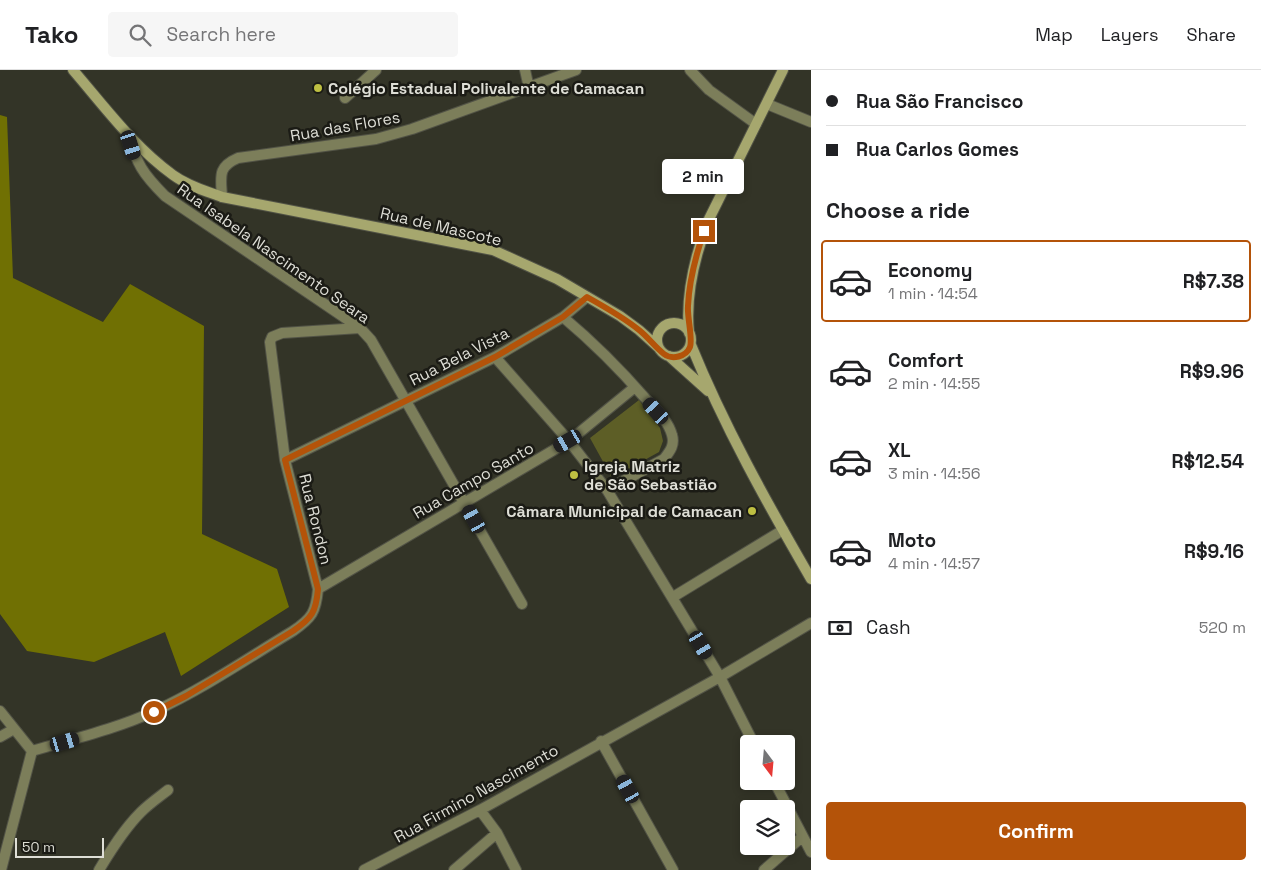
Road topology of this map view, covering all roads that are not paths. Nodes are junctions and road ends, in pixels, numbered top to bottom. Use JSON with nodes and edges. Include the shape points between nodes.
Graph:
{"nodes":[{"id":1,"x":73,"y":70,"type":"edge"},
{"id":2,"x":376,"y":70,"type":"edge"},
{"id":3,"x":526,"y":70,"type":"edge"},
{"id":4,"x":576,"y":70,"type":"edge"},
{"id":5,"x":690,"y":70,"type":"edge"},
{"id":6,"x":783,"y":70,"type":"edge"},
{"id":7,"x":529,"y":88,"type":"junction"},
{"id":8,"x":345,"y":98,"type":"dead end"},
{"id":9,"x":767,"y":104,"type":"junction"},
{"id":10,"x":811,"y":122,"type":"edge"},
{"id":11,"x":756,"y":124,"type":"junction"},
{"id":12,"x":127,"y":133,"type":"junction"},
{"id":13,"x":222,"y":197,"type":"junction"},
{"id":14,"x":587,"y":297,"type":"junction"},
{"id":15,"x":563,"y":317,"type":"junction"},
{"id":16,"x":360,"y":328,"type":"junction"},
{"id":17,"x":690,"y":333,"type":"junction"},
{"id":18,"x":691,"y":345,"type":"junction"},
{"id":19,"x":659,"y":348,"type":"junction"},
{"id":20,"x":670,"y":356,"type":"junction"},
{"id":21,"x":495,"y":357,"type":"junction"},
{"id":22,"x":635,"y":387,"type":"junction"},
{"id":23,"x":711,"y":394,"type":"junction"},
{"id":24,"x":405,"y":400,"type":"junction"},
{"id":25,"x":568,"y":441,"type":"junction"},
{"id":26,"x":285,"y":460,"type":"junction"},
{"id":27,"x":607,"y":490,"type":"junction"},
{"id":28,"x":464,"y":502,"type":"junction"},
{"id":29,"x":783,"y":530,"type":"junction"},
{"id":30,"x":811,"y":579,"type":"edge"},
{"id":31,"x":318,"y":589,"type":"junction"},
{"id":32,"x":673,"y":597,"type":"junction"},
{"id":33,"x":522,"y":604,"type":"dead end"},
{"id":34,"x":811,"y":623,"type":"edge"},
{"id":35,"x":720,"y":676,"type":"junction"},
{"id":36,"x":0,"y":711,"type":"edge"},
{"id":37,"x":14,"y":729,"type":"junction"},
{"id":38,"x":750,"y":735,"type":"edge"},
{"id":39,"x":0,"y":737,"type":"edge"},
{"id":40,"x":601,"y":741,"type":"junction"},
{"id":41,"x":32,"y":752,"type":"junction"},
{"id":42,"x":168,"y":790,"type":"dead end"},
{"id":43,"x":778,"y":790,"type":"edge"},
{"id":44,"x":480,"y":810,"type":"junction"},
{"id":45,"x":497,"y":832,"type":"junction"},
{"id":46,"x":802,"y":837,"type":"junction"},
{"id":47,"x":811,"y":852,"type":"edge"},
{"id":48,"x":1,"y":870,"type":"edge"},
{"id":49,"x":100,"y":870,"type":"edge"},
{"id":50,"x":364,"y":870,"type":"edge"},
{"id":51,"x":454,"y":870,"type":"edge"},
{"id":52,"x":516,"y":870,"type":"edge"},
{"id":53,"x":673,"y":870,"type":"edge"},
{"id":54,"x":764,"y":870,"type":"edge"}],
"edges":[{"from":1,"to":12,"type":"main road","name":"Rua de Mascote"},
{"from":2,"to":8,"type":"street"},
{"from":3,"to":7,"type":"street"},
{"from":4,"to":7,"type":"street"},
{"from":5,"to":11,"type":"street","via":[[709,90]]},
{"from":6,"to":9,"type":"main road"},
{"from":7,"to":13,"type":"street","name":"Rua das Flores","via":[[376,139],[238,158],[220,173]]},
{"from":9,"to":10,"type":"street"},
{"from":9,"to":11,"type":"main road"},
{"from":11,"to":17,"type":"main road","via":[[700,244],[689,294]]},
{"from":12,"to":13,"type":"main road","name":"Rua de Mascote","via":[[174,176]]},
{"from":12,"to":16,"type":"street","name":"Rua Isabela Nascimento Seara","via":[[139,166],[164,196]]},
{"from":13,"to":14,"type":"main road","name":"Rua de Mascote","via":[[493,250],[557,279]]},
{"from":14,"to":15,"type":"street","name":"Rua Bela Vista"},
{"from":14,"to":19,"type":"main road","name":"Rua de Mascote","via":[[627,321]]},
{"from":15,"to":21,"type":"street","name":"Rua Bela Vista"},
{"from":15,"to":22,"type":"street"},
{"from":16,"to":24,"type":"street","name":"Rua Isabela Nascimento Seara","via":[[371,340]]},
{"from":16,"to":26,"type":"street","name":"Rua Rondon","via":[[282,333],[272,337],[270,348]]},
{"from":17,"to":18,"type":"main road"},
{"from":17,"to":19,"type":"main road","via":[[680,324],[667,326],[658,335]]},
{"from":18,"to":20,"type":"main road","via":[[682,355]]},
{"from":18,"to":23,"type":"main road"},
{"from":19,"to":20,"type":"main road"},
{"from":20,"to":23,"type":"main road"},
{"from":21,"to":24,"type":"street","name":"Rua Bela Vista"},
{"from":21,"to":25,"type":"street"},
{"from":22,"to":25,"type":"street","name":"Rua Campo Santo"},
{"from":22,"to":27,"type":"street","via":[[667,422],[673,444],[664,458]]},
{"from":23,"to":29,"type":"main road"},
{"from":24,"to":26,"type":"street","name":"Rua Bela Vista"},
{"from":24,"to":28,"type":"street","name":"Rua Isabela Nascimento Seara"},
{"from":25,"to":27,"type":"street"},
{"from":25,"to":28,"type":"street","name":"Rua Campo Santo"},
{"from":26,"to":31,"type":"street","name":"Rua Rondon"},
{"from":27,"to":32,"type":"street"},
{"from":28,"to":31,"type":"street","name":"Rua Campo Santo"},
{"from":28,"to":33,"type":"street","name":"Rua Isabela Nascimento Seara"},
{"from":29,"to":30,"type":"main road"},
{"from":29,"to":32,"type":"street"},
{"from":31,"to":41,"type":"street","via":[[314,613],[305,622],[186,696],[115,727]]},
{"from":32,"to":35,"type":"street"},
{"from":34,"to":35,"type":"street","name":"Rua Firmino Nascimento"},
{"from":35,"to":38,"type":"street"},
{"from":35,"to":40,"type":"street","name":"Rua Firmino Nascimento"},
{"from":36,"to":37,"type":"street"},
{"from":37,"to":39,"type":"street"},
{"from":37,"to":41,"type":"street"},
{"from":40,"to":44,"type":"street","name":"Rua Firmino Nascimento"},
{"from":40,"to":53,"type":"street"},
{"from":41,"to":48,"type":"street"},
{"from":42,"to":49,"type":"street","via":[[141,812],[111,850]]},
{"from":43,"to":46,"type":"street"},
{"from":44,"to":45,"type":"street"},
{"from":44,"to":50,"type":"street","name":"Rua Firmino Nascimento"},
{"from":45,"to":51,"type":"street"},
{"from":45,"to":52,"type":"street"},
{"from":46,"to":47,"type":"street"},
{"from":46,"to":54,"type":"street"}]}
